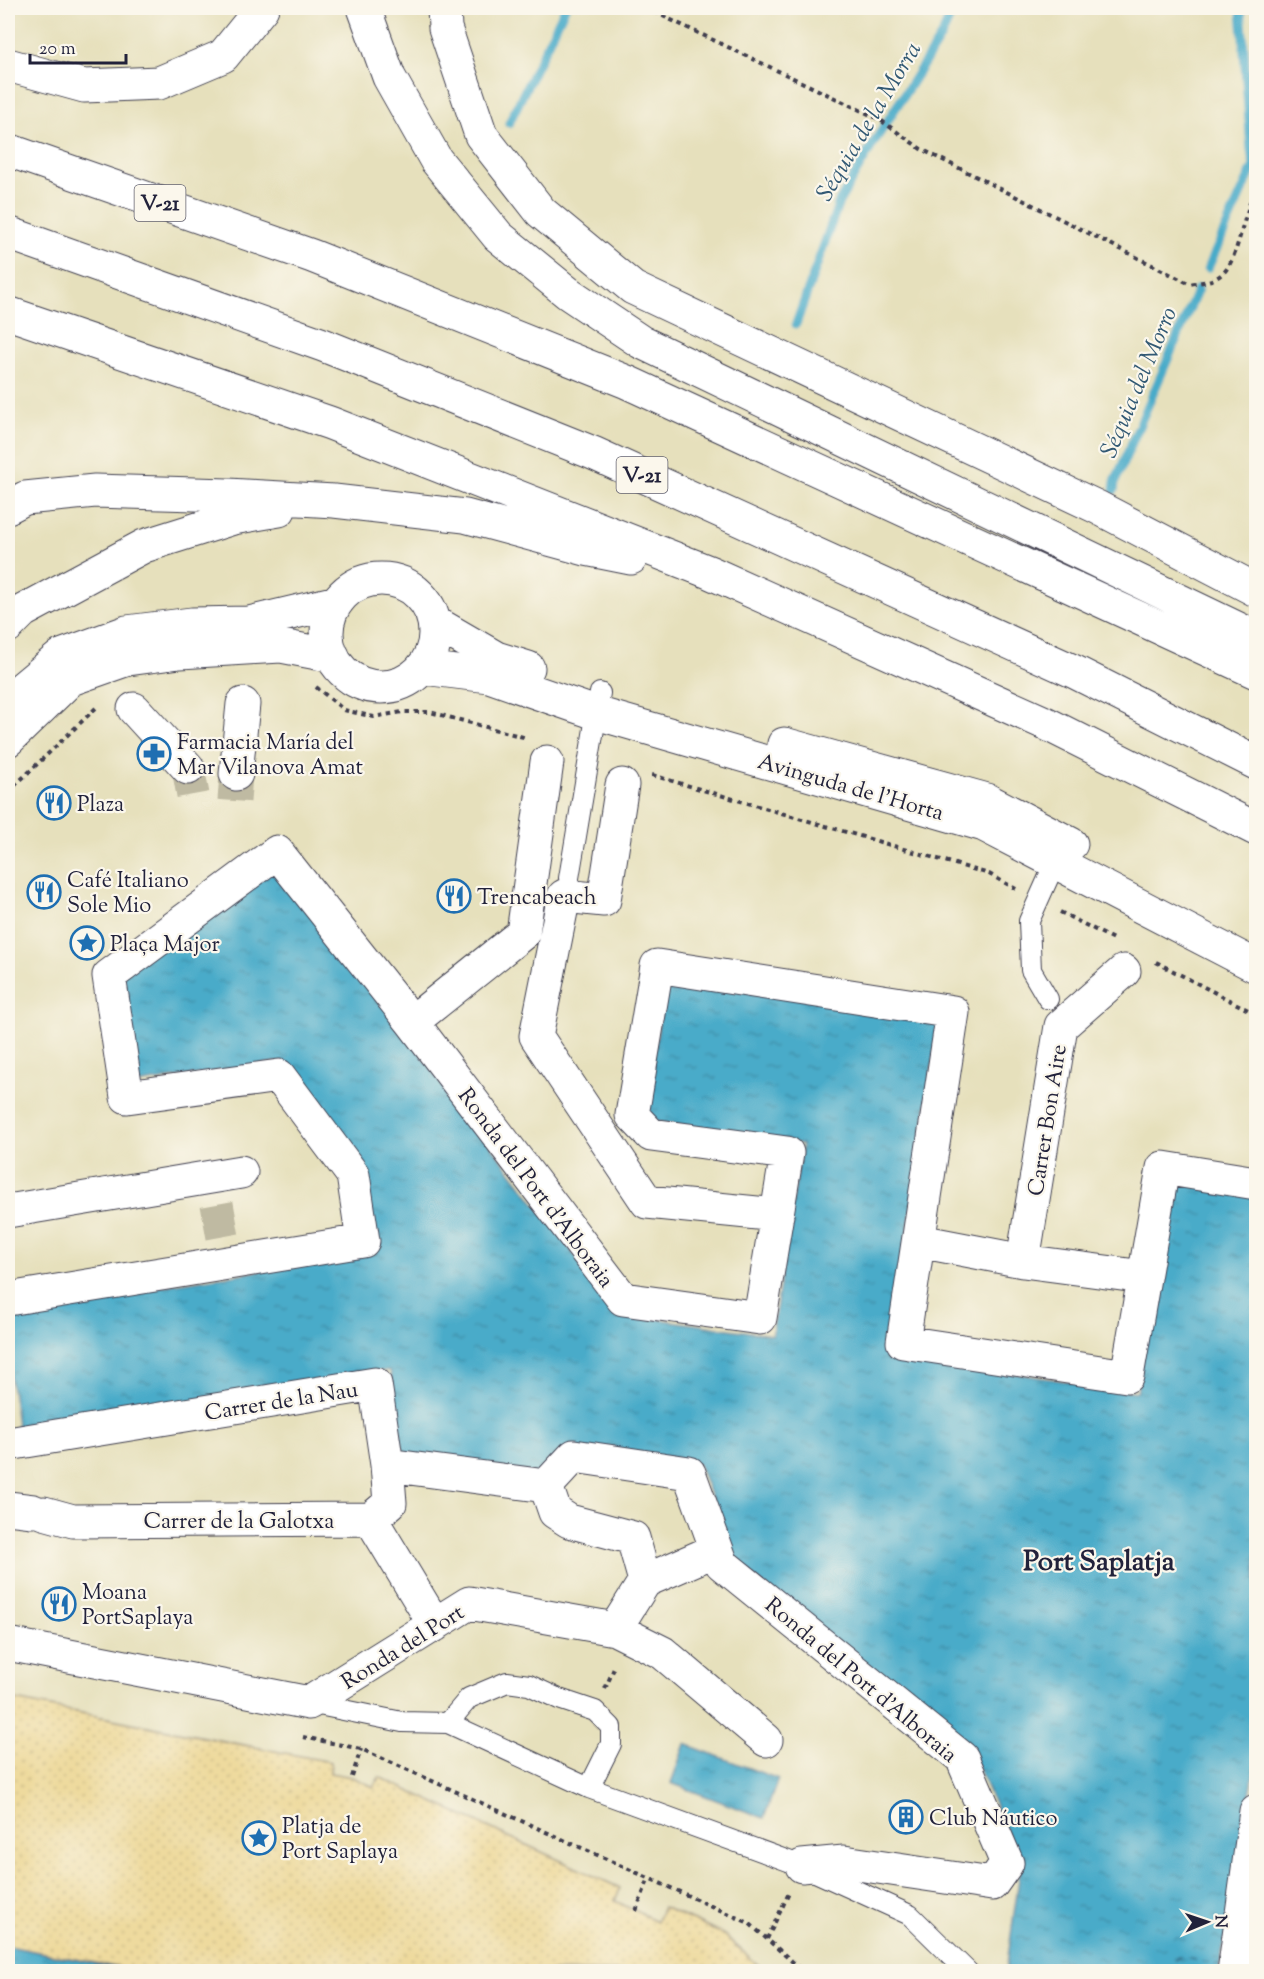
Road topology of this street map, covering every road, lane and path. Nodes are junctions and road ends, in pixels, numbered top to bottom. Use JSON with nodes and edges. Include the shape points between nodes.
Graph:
{"nodes":[{"id":1,"x":262,"y":8,"type":"edge"},
{"id":2,"x":364,"y":8,"type":"edge"},
{"id":3,"x":444,"y":8,"type":"edge"},
{"id":4,"x":646,"y":8,"type":"edge"},
{"id":5,"x":1251,"y":8,"type":"edge"},
{"id":6,"x":8,"y":65,"type":"edge"},
{"id":7,"x":1257,"y":72,"type":"edge"},
{"id":8,"x":8,"y":150,"type":"edge"},
{"id":9,"x":1257,"y":192,"type":"edge"},
{"id":10,"x":8,"y":233,"type":"edge"},
{"id":11,"x":8,"y":313,"type":"edge"},
{"id":12,"x":334,"y":501,"type":"junction"},
{"id":13,"x":8,"y":507,"type":"edge"},
{"id":14,"x":710,"y":572,"type":"junction"},
{"id":15,"x":1257,"y":590,"type":"edge"},
{"id":16,"x":337,"y":602,"type":"junction"},
{"id":17,"x":434,"y":622,"type":"junction"},
{"id":18,"x":8,"y":626,"type":"edge"},
{"id":19,"x":1257,"y":643,"type":"edge"},
{"id":20,"x":333,"y":656,"type":"junction"},
{"id":21,"x":423,"y":668,"type":"junction"},
{"id":22,"x":1257,"y":672,"type":"edge"},
{"id":23,"x":8,"y":700,"type":"edge"},
{"id":24,"x":598,"y":703,"type":"junction"},
{"id":25,"x":243,"y":704,"type":"dead end"},
{"id":26,"x":134,"y":709,"type":"dead end"},
{"id":27,"x":8,"y":740,"type":"edge"},
{"id":28,"x":547,"y":762,"type":"dead end"},
{"id":29,"x":1257,"y":763,"type":"edge"},
{"id":30,"x":188,"y":768,"type":"tunnel mouth"},
{"id":31,"x":236,"y":774,"type":"tunnel mouth"},
{"id":32,"x":622,"y":785,"type":"dead end"},
{"id":33,"x":1257,"y":829,"type":"edge"},
{"id":34,"x":1061,"y":851,"type":"junction"},
{"id":35,"x":569,"y":878,"type":"dead end"},
{"id":36,"x":1257,"y":940,"type":"edge"},
{"id":37,"x":1257,"y":966,"type":"edge"},
{"id":38,"x":1124,"y":971,"type":"dead end"},
{"id":39,"x":1048,"y":999,"type":"dead end"},
{"id":40,"x":412,"y":1022,"type":"junction"},
{"id":41,"x":1257,"y":1183,"type":"edge"},
{"id":42,"x":224,"y":1184,"type":"dead end"},
{"id":43,"x":8,"y":1211,"type":"edge"},
{"id":44,"x":777,"y":1215,"type":"junction"},
{"id":45,"x":920,"y":1241,"type":"junction"},
{"id":46,"x":1023,"y":1261,"type":"junction"},
{"id":47,"x":1144,"y":1277,"type":"junction"},
{"id":48,"x":8,"y":1299,"type":"edge"},
{"id":49,"x":8,"y":1444,"type":"edge"},
{"id":50,"x":387,"y":1465,"type":"junction"},
{"id":51,"x":546,"y":1485,"type":"junction"},
{"id":52,"x":28,"y":1511,"type":"edge"},
{"id":53,"x":371,"y":1519,"type":"junction"},
{"id":54,"x":716,"y":1550,"type":"junction"},
{"id":55,"x":645,"y":1581,"type":"junction"},
{"id":56,"x":435,"y":1625,"type":"junction"},
{"id":57,"x":622,"y":1632,"type":"junction"},
{"id":58,"x":8,"y":1644,"type":"edge"},
{"id":59,"x":309,"y":1703,"type":"junction"},
{"id":60,"x":594,"y":1712,"type":"junction"},
{"id":61,"x":448,"y":1723,"type":"junction"},
{"id":62,"x":296,"y":1736,"type":"dead end"},
{"id":63,"x":766,"y":1740,"type":"dead end"},
{"id":64,"x":361,"y":1749,"type":"junction"},
{"id":65,"x":352,"y":1777,"type":"dead end"},
{"id":66,"x":589,"y":1788,"type":"junction"},
{"id":67,"x":1257,"y":1811,"type":"edge"},
{"id":68,"x":802,"y":1866,"type":"junction"},
{"id":69,"x":649,"y":1878,"type":"junction"},
{"id":70,"x":636,"y":1911,"type":"dead end"},
{"id":71,"x":777,"y":1917,"type":"dead end"},
{"id":72,"x":767,"y":1938,"type":"junction"},
{"id":73,"x":804,"y":1971,"type":"edge"},
{"id":74,"x":968,"y":1971,"type":"edge"},
{"id":75,"x":1234,"y":1971,"type":"edge"}],
"edges":[{"from":1,"to":6,"type":"main road","via":[[223,56],[159,83],[84,86]]},
{"from":2,"to":19,"type":"main road","via":[[389,77],[436,160],[498,236],[568,293],[641,342],[1249,634]]},
{"from":3,"to":15,"type":"main road","via":[[445,28],[481,135],[541,212],[633,288],[1097,507]]},
{"from":4,"to":9,"type":"path","via":[[879,119],[921,148],[1190,284],[1210,281],[1223,273]]},
{"from":5,"to":7,"type":"path"},
{"from":8,"to":22,"type":"main road","number":"V-21","via":[[312,256],[627,382]]},
{"from":10,"to":29,"type":"main road","number":"V-21","via":[[323,345],[593,453],[1075,672]]},
{"from":11,"to":14,"type":"main road","via":[[330,423]]},
{"from":12,"to":13,"type":"main road","via":[[95,491],[25,498]]},
{"from":12,"to":14,"type":"main road","via":[[465,516],[586,549]]},
{"from":12,"to":18,"type":"main road","via":[[233,518],[144,546],[23,611]]},
{"from":14,"to":33,"type":"main road","via":[[1045,723]]},
{"from":16,"to":17,"type":"main road","via":[[366,582],[383,579],[416,592],[428,605]]},
{"from":16,"to":20,"type":"main road","via":[[328,629]]},
{"from":16,"to":23,"type":"main road","via":[[249,623],[192,624],[127,632],[61,656]]},
{"from":17,"to":21,"type":"main road","via":[[435,639]]},
{"from":17,"to":24,"type":"main road","name":"Avinguda de l'Horta","via":[[496,658]]},
{"from":20,"to":21,"type":"main road","via":[[343,671],[374,687],[409,680]]},
{"from":20,"to":27,"type":"main road","via":[[281,646],[128,659],[71,679]]},
{"from":21,"to":24,"type":"main road","name":"Avinguda de l'Horta","via":[[489,676]]},
{"from":24,"to":34,"type":"main road","name":"Avinguda de l'Horta"},
{"from":24,"to":35,"type":"lane"},
{"from":25,"to":31,"type":"main road"},
{"from":26,"to":30,"type":"main road"},
{"from":28,"to":40,"type":"main road","via":[[523,933]]},
{"from":32,"to":44,"type":"main road","via":[[604,900],[564,896],[536,1036],[647,1202]]},
{"from":34,"to":36,"type":"main road","name":"Avinguda de l'Horta"},
{"from":34,"to":37,"type":"main road","name":"Avinguda de l'Horta"},
{"from":34,"to":39,"type":"lane","via":[[1029,921],[1031,970]]},
{"from":38,"to":46,"type":"main road","name":"Carrer Bon Aire","via":[[1061,1026]]},
{"from":40,"to":44,"type":"main road","name":"Ronda del Port d'Alboraia","via":[[623,1299],[760,1318]]},
{"from":40,"to":48,"type":"main road","name":"Ronda del Port d'Alboraia","via":[[277,852],[108,976],[127,1097],[279,1076],[353,1174],[363,1241],[226,1253]]},
{"from":41,"to":47,"type":"main road","name":"Ronda del Port d'Alboraia","via":[[1163,1168]]},
{"from":42,"to":43,"type":"main road"},
{"from":44,"to":45,"type":"main road","name":"Ronda del Port d'Alboraia","via":[[787,1153],[651,1135],[632,1115],[657,966],[952,1012]]},
{"from":45,"to":46,"type":"main road"},
{"from":45,"to":47,"type":"main road","name":"Ronda del Port d'Alboraia","via":[[903,1342],[1127,1376]]},
{"from":46,"to":47,"type":"main road"},
{"from":49,"to":50,"type":"main road","name":"Carrer de la Nau","via":[[375,1384]]},
{"from":50,"to":51,"type":"main road"},
{"from":50,"to":53,"type":"main road","via":[[390,1503]]},
{"from":51,"to":54,"type":"main road","name":"Ronda del Port d'Alboraia","via":[[574,1456],[689,1473]]},
{"from":51,"to":55,"type":"main road","via":[[555,1512],[569,1521],[633,1538]]},
{"from":52,"to":53,"type":"main road","name":"Carrer de la Galotxa","via":[[73,1521]]},
{"from":53,"to":56,"type":"main road"},
{"from":54,"to":55,"type":"main road"},
{"from":54,"to":68,"type":"main road","name":"Ronda del Port d'Alboraia","via":[[722,1564],[962,1758],[1007,1863],[992,1884],[844,1862]]},
{"from":55,"to":57,"type":"main road"},
{"from":56,"to":57,"type":"main road","name":"Ronda del Port","via":[[469,1604]]},
{"from":56,"to":59,"type":"main road","name":"Ronda del Port"},
{"from":57,"to":60,"type":"path"},
{"from":57,"to":63,"type":"main road","name":"Ronda del Port","via":[[663,1653]]},
{"from":58,"to":59,"type":"main road"},
{"from":59,"to":61,"type":"lane","via":[[402,1722]]},
{"from":60,"to":61,"type":"lane","via":[[529,1685],[507,1682],[469,1698]]},
{"from":60,"to":66,"type":"lane","via":[[611,1727],[611,1744]]},
{"from":61,"to":66,"type":"lane"},
{"from":62,"to":64,"type":"path"},
{"from":64,"to":65,"type":"path"},
{"from":64,"to":69,"type":"path"},
{"from":66,"to":68,"type":"lane"},
{"from":67,"to":75,"type":"main road"},
{"from":68,"to":74,"type":"lane","via":[[910,1915]]},
{"from":69,"to":70,"type":"path"},
{"from":69,"to":72,"type":"path","via":[[749,1923]]},
{"from":71,"to":72,"type":"path"},
{"from":72,"to":73,"type":"path"}]}
